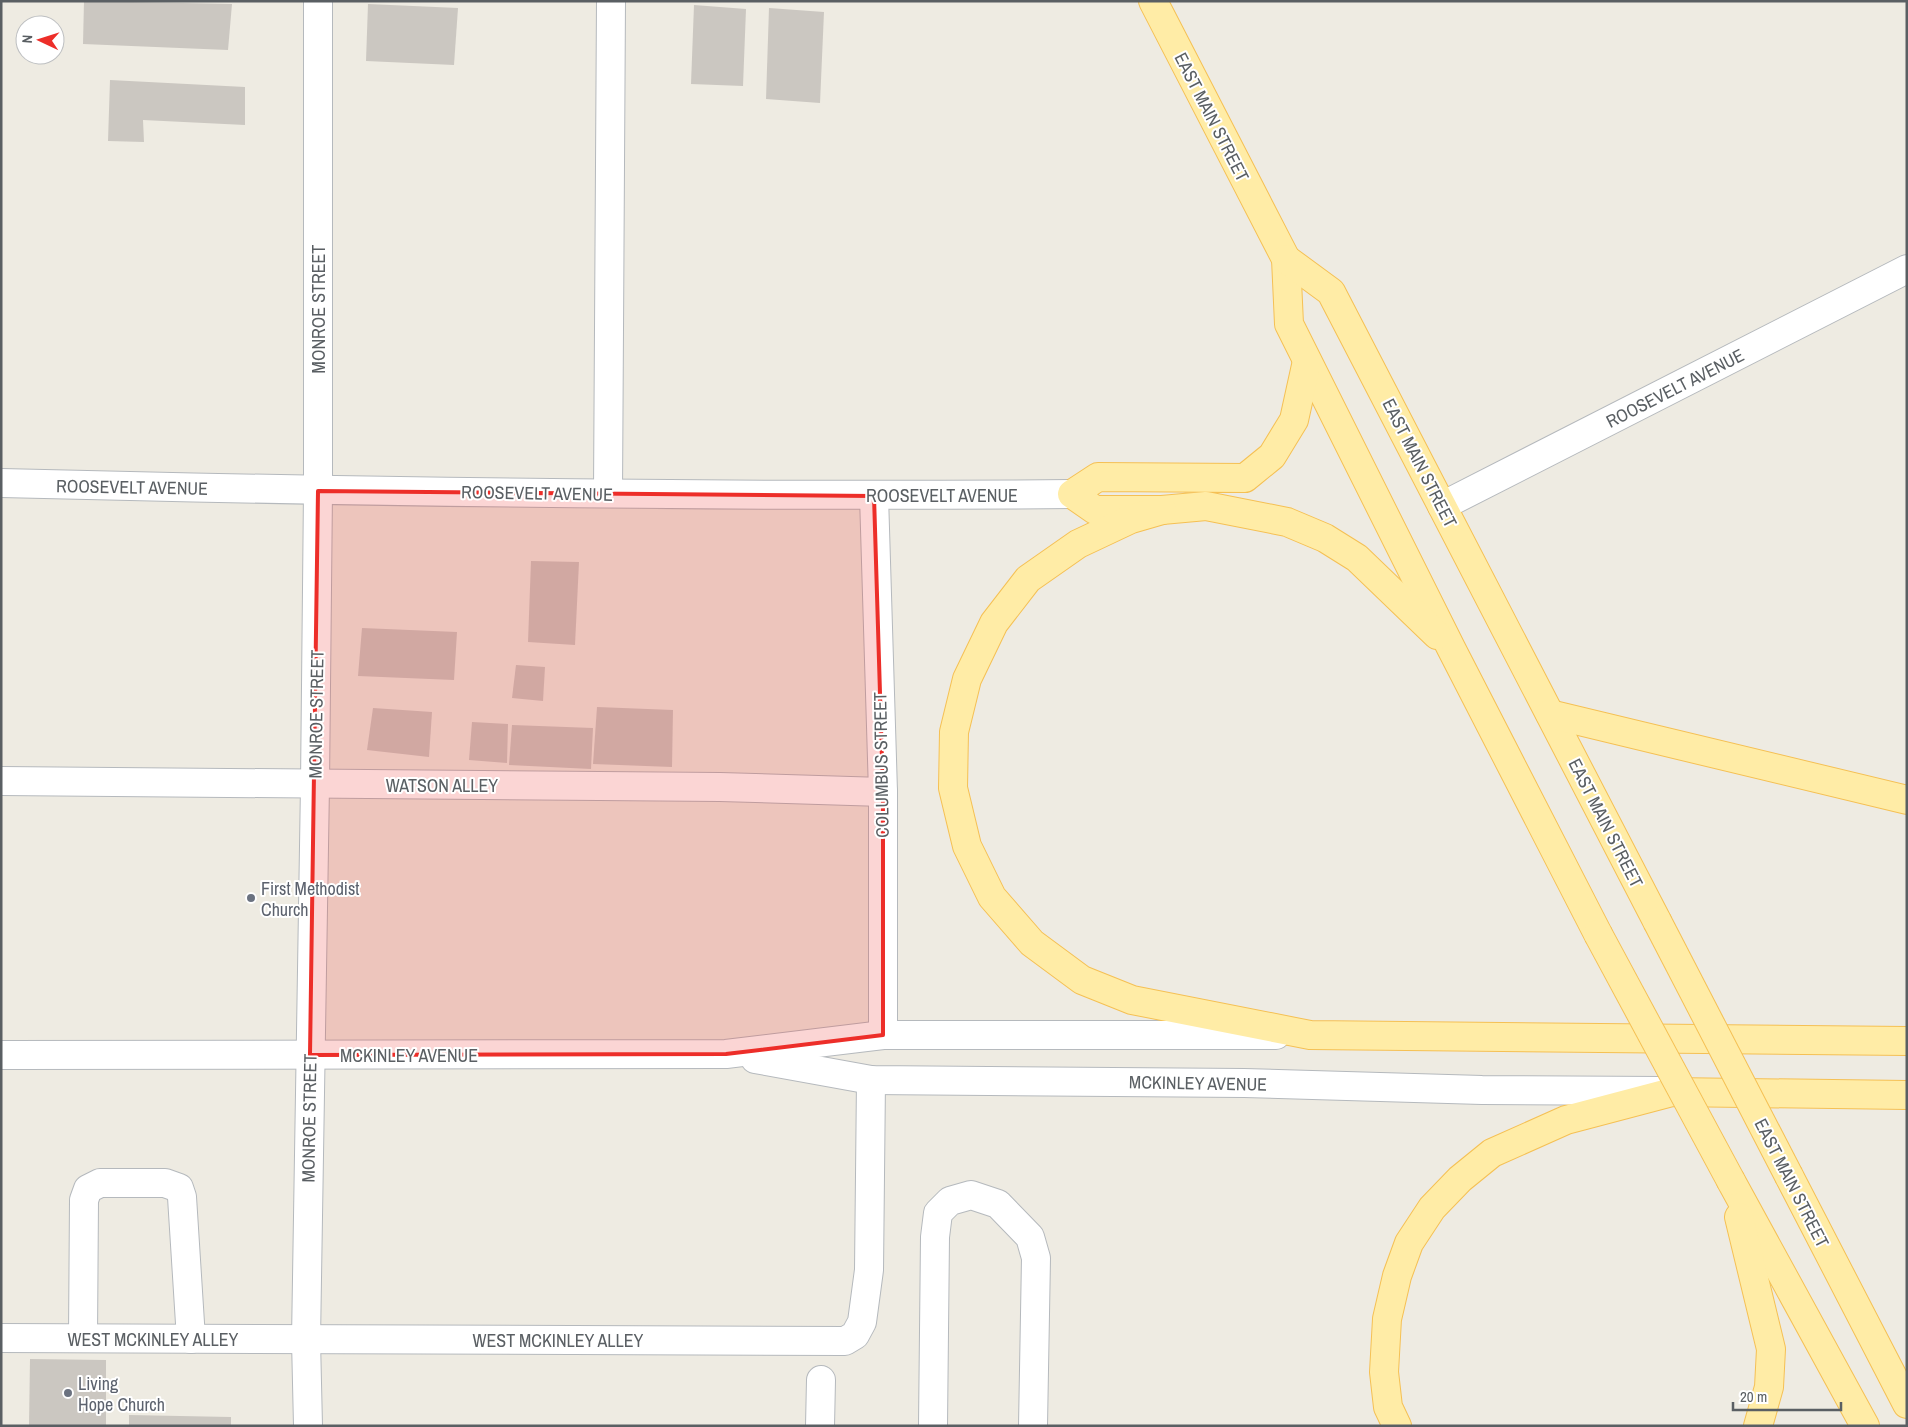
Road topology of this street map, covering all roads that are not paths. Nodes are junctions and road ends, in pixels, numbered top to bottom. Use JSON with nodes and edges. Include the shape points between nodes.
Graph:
{"nodes":[{"id":1,"x":318,"y":1,"type":"edge"},
{"id":2,"x":610,"y":1,"type":"edge"},
{"id":3,"x":1153,"y":1,"type":"edge"},
{"id":4,"x":1286,"y":259,"type":"junction"},
{"id":5,"x":1907,"y":269,"type":"edge"},
{"id":6,"x":1308,"y":361,"type":"junction"},
{"id":7,"x":1,"y":483,"type":"edge"},
{"id":8,"x":318,"y":491,"type":"junction"},
{"id":9,"x":608,"y":493,"type":"junction"},
{"id":10,"x":1072,"y":494,"type":"junction"},
{"id":11,"x":874,"y":496,"type":"junction"},
{"id":12,"x":1442,"y":506,"type":"junction"},
{"id":13,"x":1162,"y":510,"type":"junction"},
{"id":14,"x":1451,"y":648,"type":"junction"},
{"id":15,"x":1550,"y":714,"type":"junction"},
{"id":16,"x":1,"y":781,"type":"edge"},
{"id":17,"x":315,"y":785,"type":"junction"},
{"id":18,"x":883,"y":792,"type":"junction"},
{"id":19,"x":1907,"y":800,"type":"edge"},
{"id":20,"x":883,"y":1035,"type":"junction"},
{"id":21,"x":1310,"y":1035,"type":"junction"},
{"id":22,"x":1907,"y":1041,"type":"edge"},
{"id":23,"x":1,"y":1054,"type":"edge"},
{"id":24,"x":726,"y":1054,"type":"junction"},
{"id":25,"x":310,"y":1055,"type":"junction"},
{"id":26,"x":870,"y":1080,"type":"junction"},
{"id":27,"x":1672,"y":1092,"type":"junction"},
{"id":28,"x":1907,"y":1095,"type":"edge"},
{"id":29,"x":1731,"y":1181,"type":"junction"},
{"id":30,"x":1,"y":1338,"type":"edge"},
{"id":31,"x":83,"y":1338,"type":"junction"},
{"id":32,"x":191,"y":1339,"type":"junction"},
{"id":33,"x":306,"y":1340,"type":"junction"},
{"id":34,"x":822,"y":1380,"type":"dead end"},
{"id":35,"x":1907,"y":1404,"type":"edge"},
{"id":36,"x":308,"y":1426,"type":"edge"},
{"id":37,"x":820,"y":1426,"type":"edge"},
{"id":38,"x":933,"y":1426,"type":"edge"},
{"id":39,"x":1033,"y":1426,"type":"edge"},
{"id":40,"x":1397,"y":1426,"type":"edge"},
{"id":41,"x":1758,"y":1426,"type":"edge"},
{"id":42,"x":1865,"y":1426,"type":"edge"}],
"edges":[{"from":1,"to":8,"type":"street","name":"MONROE STREET"},
{"from":2,"to":9,"type":"street"},
{"from":3,"to":4,"type":"main road","name":"EAST MAIN STREET"},
{"from":4,"to":6,"type":"main road","name":"EAST MAIN STREET","via":[[1289,324]]},
{"from":4,"to":12,"type":"main road","name":"EAST MAIN STREET","via":[[1332,292]]},
{"from":5,"to":12,"type":"street","name":"ROOSEVELT AVENUE"},
{"from":6,"to":10,"type":"main road","via":[[1294,420],[1272,456],[1246,478],[1098,477]]},
{"from":6,"to":14,"type":"main road","name":"EAST MAIN STREET"},
{"from":7,"to":8,"type":"street","name":"ROOSEVELT AVENUE"},
{"from":8,"to":9,"type":"street","name":"ROOSEVELT AVENUE"},
{"from":8,"to":17,"type":"street","name":"MONROE STREET"},
{"from":9,"to":11,"type":"street","name":"ROOSEVELT AVENUE"},
{"from":10,"to":11,"type":"street","name":"ROOSEVELT AVENUE"},
{"from":10,"to":13,"type":"main road","via":[[1095,510]]},
{"from":11,"to":18,"type":"street","name":"COLUMBUS STREET"},
{"from":12,"to":15,"type":"main road","name":"EAST MAIN STREET"},
{"from":13,"to":14,"type":"main road","via":[[1206,506],[1287,522],[1325,538],[1357,558]]},
{"from":13,"to":21,"type":"main road","via":[[1131,519],[1078,544],[1028,579],[994,623],[967,679],[954,732],[953,788],[967,846],[992,897],[1032,943],[1082,980],[1132,1000]]},
{"from":14,"to":29,"type":"main road","name":"EAST MAIN STREET","bridge":true,"via":[[1598,934]]},
{"from":15,"to":19,"type":"main road"},
{"from":15,"to":35,"type":"main road","name":"EAST MAIN STREET","bridge":true},
{"from":16,"to":17,"type":"street","name":"WATSON ALLEY"},
{"from":17,"to":18,"type":"street","name":"WATSON ALLEY","via":[[720,786]]},
{"from":17,"to":25,"type":"street","name":"MONROE STREET"},
{"from":18,"to":20,"type":"street","name":"COLUMBUS STREET"},
{"from":20,"to":21,"type":"street","name":"MCKINLEY AVENUE"},
{"from":20,"to":24,"type":"street","name":"MCKINLEY AVENUE"},
{"from":21,"to":22,"type":"main road"},
{"from":23,"to":25,"type":"street","name":"MCKINLEY AVENUE"},
{"from":24,"to":25,"type":"street","name":"MCKINLEY AVENUE"},
{"from":24,"to":26,"type":"street","name":"MCKINLEY AVENUE"},
{"from":25,"to":33,"type":"street","name":"MONROE STREET"},
{"from":26,"to":27,"type":"street","name":"MCKINLEY AVENUE","via":[[1244,1083]]},
{"from":26,"to":33,"type":"street","name":"WEST MCKINLEY ALLEY","via":[[869,1270],[862,1322],[855,1335],[845,1341]]},
{"from":27,"to":28,"type":"main road"},
{"from":27,"to":40,"type":"main road","via":[[1566,1120],[1492,1152],[1432,1208],[1409,1243],[1387,1319],[1384,1372],[1388,1407]]},
{"from":29,"to":41,"type":"main road","via":[[1771,1350],[1768,1387]]},
{"from":29,"to":42,"type":"main road","name":"EAST MAIN STREET"},
{"from":30,"to":31,"type":"street","name":"WEST MCKINLEY ALLEY"},
{"from":31,"to":32,"type":"street","name":"WEST MCKINLEY ALLEY"},
{"from":31,"to":32,"type":"street","via":[[84,1200],[88,1188],[100,1183],[165,1183],[179,1188],[182,1197]]},
{"from":32,"to":33,"type":"street","name":"WEST MCKINLEY ALLEY"},
{"from":33,"to":36,"type":"street","name":"MONROE STREET"},
{"from":34,"to":37,"type":"street"},
{"from":38,"to":39,"type":"street","via":[[938,1213],[950,1201],[971,1196],[998,1204],[1030,1237],[1036,1258]]}]}
